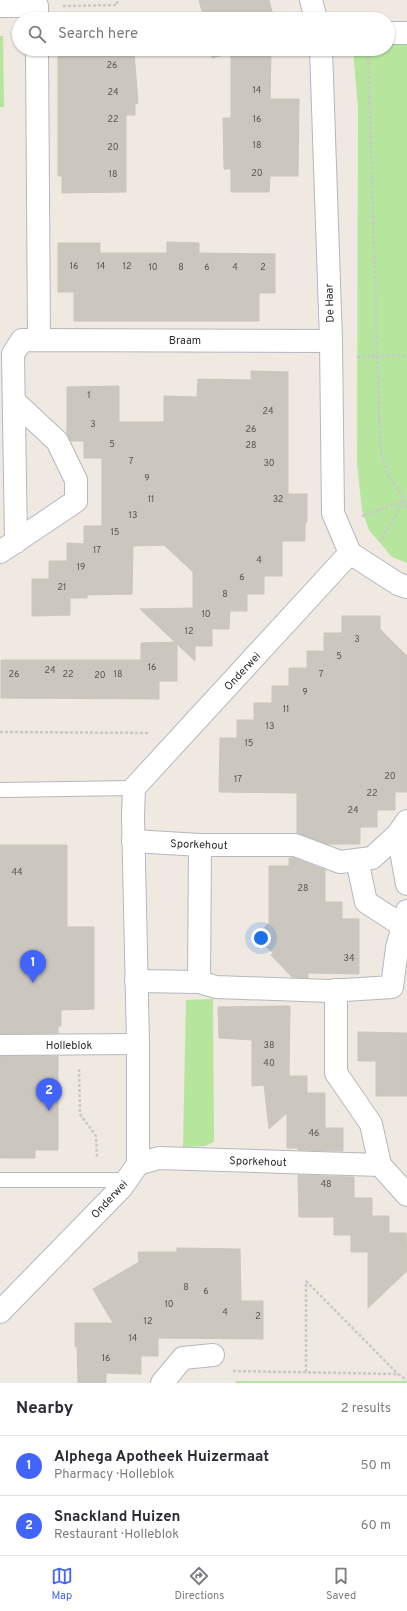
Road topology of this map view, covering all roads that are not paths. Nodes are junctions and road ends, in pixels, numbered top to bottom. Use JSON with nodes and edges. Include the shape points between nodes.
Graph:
{"nodes":[{"id":1,"x":310,"y":0,"type":"edge"},
{"id":2,"x":0,"y":6,"type":"edge"},
{"id":3,"x":32,"y":12,"type":"edge"},
{"id":4,"x":314,"y":12,"type":"edge"},
{"id":5,"x":395,"y":33,"type":"edge"},
{"id":6,"x":407,"y":33,"type":"edge"},
{"id":7,"x":37,"y":56,"type":"edge"},
{"id":8,"x":320,"y":56,"type":"edge"},
{"id":9,"x":39,"y":340,"type":"junction"},
{"id":10,"x":331,"y":349,"type":"junction"},
{"id":11,"x":14,"y":401,"type":"junction"},
{"id":12,"x":8,"y":547,"type":"edge"},
{"id":13,"x":358,"y":559,"type":"junction"},
{"id":14,"x":407,"y":587,"type":"edge"},
{"id":15,"x":134,"y":788,"type":"junction"},
{"id":16,"x":0,"y":790,"type":"edge"},
{"id":17,"x":402,"y":827,"type":"edge"},
{"id":18,"x":133,"y":841,"type":"junction"},
{"id":19,"x":200,"y":845,"type":"junction"},
{"id":20,"x":357,"y":860,"type":"junction"},
{"id":21,"x":407,"y":884,"type":"edge"},
{"id":22,"x":406,"y":917,"type":"edge"},
{"id":23,"x":136,"y":981,"type":"junction"},
{"id":24,"x":199,"y":982,"type":"junction"},
{"id":25,"x":399,"y":987,"type":"edge"},
{"id":26,"x":336,"y":990,"type":"junction"},
{"id":27,"x":138,"y":1044,"type":"junction"},
{"id":28,"x":0,"y":1045,"type":"edge"},
{"id":29,"x":380,"y":1165,"type":"junction"},
{"id":30,"x":132,"y":1172,"type":"junction"},
{"id":31,"x":0,"y":1180,"type":"edge"},
{"id":32,"x":407,"y":1195,"type":"edge"},
{"id":33,"x":0,"y":1312,"type":"edge"},
{"id":34,"x":213,"y":1355,"type":"road end"},
{"id":35,"x":162,"y":1383,"type":"edge"}],
"edges":[{"from":1,"to":4,"type":"street"},
{"from":2,"to":3,"type":"street"},
{"from":5,"to":6,"type":"street"},
{"from":7,"to":9,"type":"street"},
{"from":8,"to":10,"type":"street","name":"De Haar"},
{"from":9,"to":10,"type":"street","name":"Braam"},
{"from":9,"to":11,"type":"street","name":"Braam","via":[[22,340],[13,354]]},
{"from":10,"to":13,"type":"street","name":"De Haar","via":[[333,513]]},
{"from":11,"to":12,"type":"street","name":"Braam"},
{"from":11,"to":12,"type":"street","name":"Braam","via":[[56,441],[76,480],[76,501]]},
{"from":13,"to":14,"type":"street"},
{"from":13,"to":15,"type":"street","name":"Onderwei","via":[[185,733]]},
{"from":15,"to":16,"type":"lane"},
{"from":15,"to":18,"type":"street"},
{"from":17,"to":20,"type":"street","name":"Sporkehout","via":[[372,858]]},
{"from":17,"to":21,"type":"street","name":"Sporkehout"},
{"from":18,"to":19,"type":"street","name":"Sporkehout"},
{"from":18,"to":23,"type":"street"},
{"from":19,"to":20,"type":"street","name":"Sporkehout","via":[[295,846],[340,862]]},
{"from":19,"to":24,"type":"street"},
{"from":20,"to":22,"type":"street","via":[[366,902]]},
{"from":22,"to":25,"type":"street","via":[[397,948]]},
{"from":23,"to":24,"type":"street"},
{"from":23,"to":27,"type":"street"},
{"from":24,"to":26,"type":"street","via":[[216,987]]},
{"from":25,"to":26,"type":"street"},
{"from":26,"to":29,"type":"street","via":[[336,1073],[371,1124]]},
{"from":27,"to":28,"type":"street","name":"Holleblok"},
{"from":27,"to":30,"type":"street"},
{"from":29,"to":30,"type":"street","name":"Sporkehout","via":[[159,1158]]},
{"from":29,"to":32,"type":"street"},
{"from":30,"to":31,"type":"lane","via":[[98,1180]]},
{"from":30,"to":33,"type":"street","name":"Onderwei","via":[[122,1187]]},
{"from":34,"to":35,"type":"street","via":[[183,1358]]}]}
